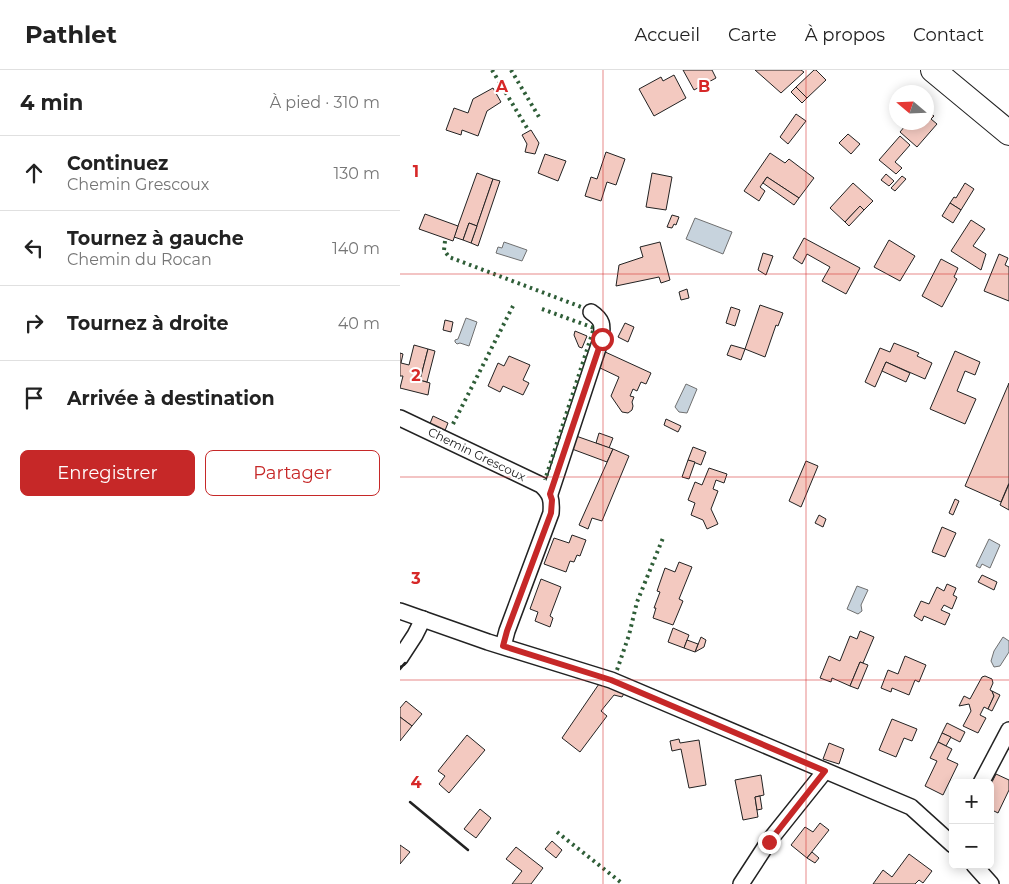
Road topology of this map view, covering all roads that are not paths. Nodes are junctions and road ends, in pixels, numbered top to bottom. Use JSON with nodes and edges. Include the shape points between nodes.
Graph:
{"nodes":[{"id":1,"x":934,"y":70,"type":"edge"},
{"id":2,"x":1009,"y":133,"type":"edge"},
{"id":3,"x":591,"y":312,"type":"dead end"},
{"id":4,"x":400,"y":418,"type":"edge"},
{"id":5,"x":550,"y":494,"type":"junction"},
{"id":6,"x":400,"y":611,"type":"edge"},
{"id":7,"x":423,"y":619,"type":"junction"},
{"id":8,"x":503,"y":646,"type":"junction"},
{"id":9,"x":400,"y":658,"type":"edge"},
{"id":10,"x":1009,"y":730,"type":"edge"},
{"id":11,"x":825,"y":771,"type":"junction"},
{"id":12,"x":983,"y":779,"type":"edge"},
{"id":13,"x":949,"y":839,"type":"edge"},
{"id":14,"x":978,"y":869,"type":"edge"},
{"id":15,"x":741,"y":884,"type":"edge"},
{"id":16,"x":992,"y":884,"type":"edge"}],
"edges":[{"from":1,"to":2,"type":"main road"},
{"from":3,"to":5,"type":"street","via":[[599,318],[602,339]]},
{"from":4,"to":5,"type":"street","name":"Chemin Grescoux","via":[[541,485]]},
{"from":5,"to":8,"type":"street","via":[[551,513]]},
{"from":6,"to":7,"type":"street"},
{"from":7,"to":8,"type":"street"},
{"from":7,"to":9,"type":"street"},
{"from":8,"to":11,"type":"street","via":[[611,680]]},
{"from":10,"to":12,"type":"street"},
{"from":11,"to":13,"type":"street","via":[[911,807]]},
{"from":11,"to":15,"type":"street","via":[[769,842]]},
{"from":14,"to":16,"type":"street"}]}
